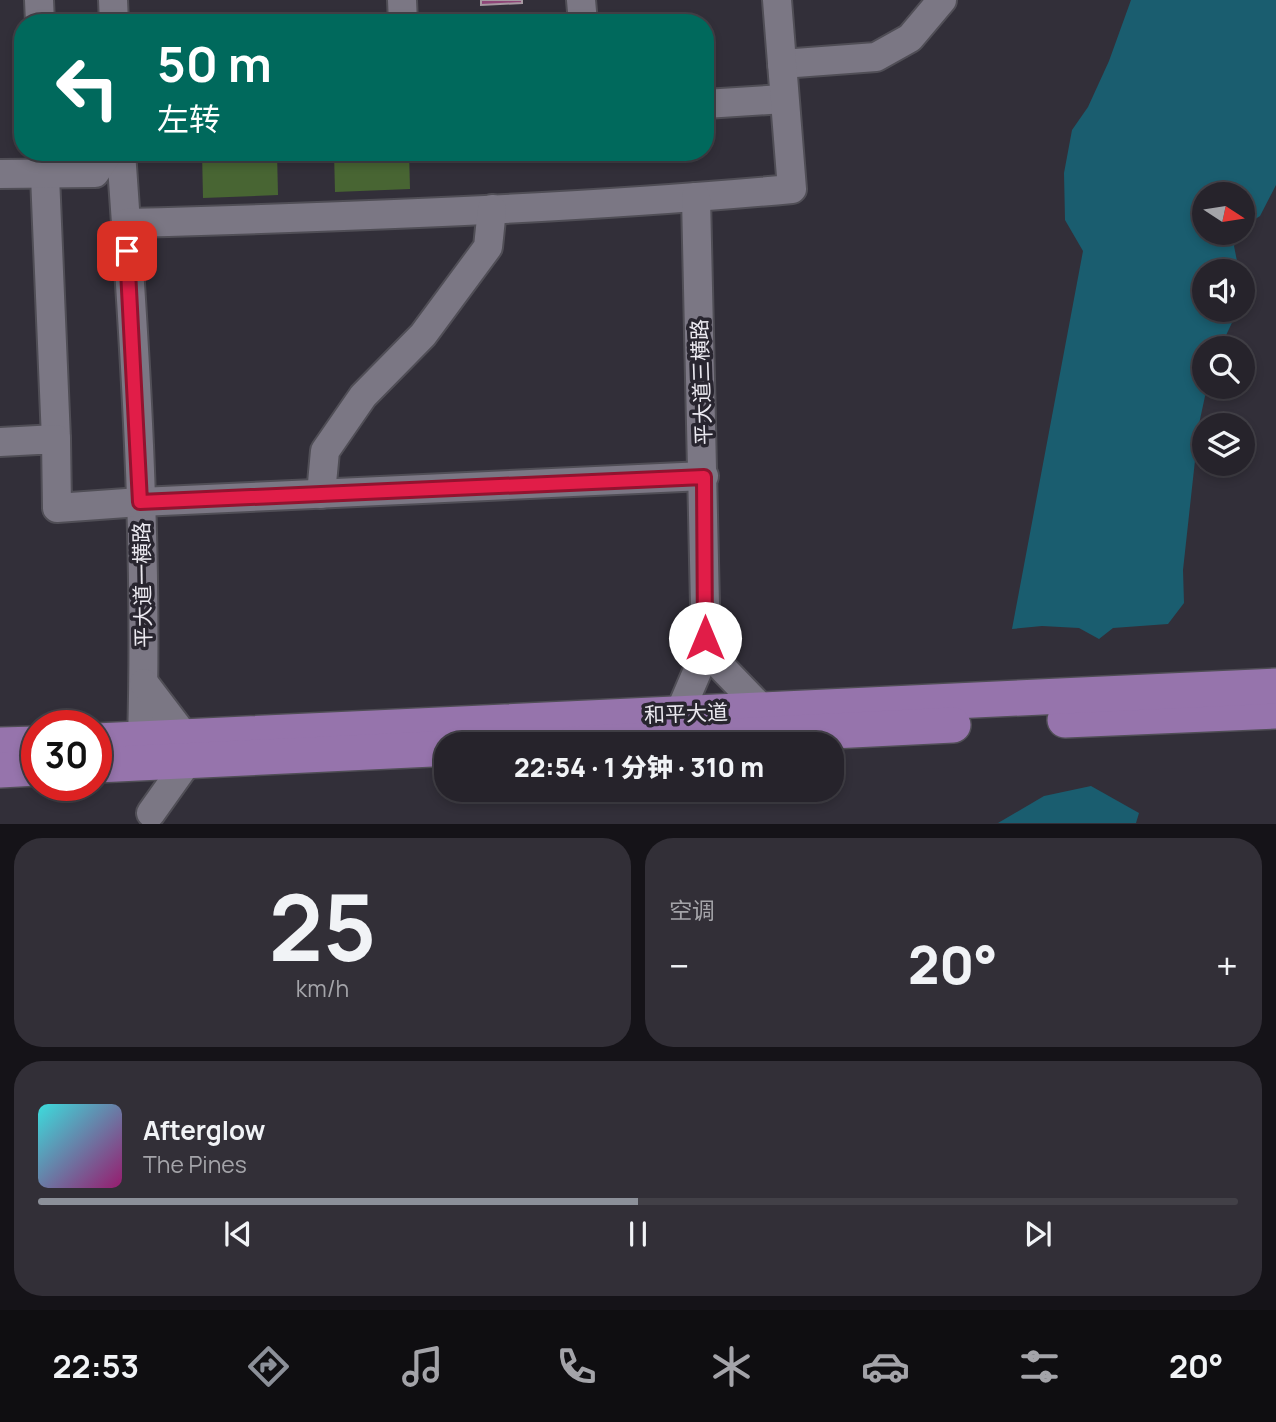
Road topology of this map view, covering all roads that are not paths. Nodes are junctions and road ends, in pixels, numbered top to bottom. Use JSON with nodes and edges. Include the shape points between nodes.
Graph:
{"nodes":[{"id":1,"x":777,"y":0,"type":"edge"},
{"id":2,"x":942,"y":0,"type":"edge"},
{"id":3,"x":782,"y":64,"type":"junction"},
{"id":4,"x":784,"y":99,"type":"junction"},
{"id":5,"x":714,"y":103,"type":"edge"},
{"id":6,"x":102,"y":161,"type":"edge"},
{"id":7,"x":122,"y":161,"type":"edge"},
{"id":8,"x":45,"y":163,"type":"edge"},
{"id":9,"x":0,"y":174,"type":"edge"},
{"id":10,"x":695,"y":197,"type":"junction"},
{"id":11,"x":492,"y":209,"type":"junction"},
{"id":12,"x":126,"y":223,"type":"junction"},
{"id":13,"x":56,"y":439,"type":"junction"},
{"id":14,"x":0,"y":443,"type":"edge"},
{"id":15,"x":704,"y":477,"type":"junction"},
{"id":16,"x":321,"y":494,"type":"junction"},
{"id":17,"x":140,"y":502,"type":"junction"},
{"id":18,"x":706,"y":651,"type":"junction"},
{"id":19,"x":144,"y":683,"type":"junction"},
{"id":20,"x":1276,"y":686,"type":"edge"},
{"id":21,"x":763,"y":710,"type":"junction"},
{"id":22,"x":1276,"y":711,"type":"edge"},
{"id":23,"x":679,"y":714,"type":"junction"},
{"id":24,"x":828,"y":732,"type":"edge"},
{"id":25,"x":21,"y":744,"type":"edge"},
{"id":26,"x":0,"y":745,"type":"edge"},
{"id":27,"x":112,"y":745,"type":"edge"},
{"id":28,"x":187,"y":749,"type":"junction"},
{"id":29,"x":434,"y":749,"type":"edge"},
{"id":30,"x":141,"y":751,"type":"junction"},
{"id":31,"x":112,"y":760,"type":"edge"},
{"id":32,"x":21,"y":769,"type":"edge"},
{"id":33,"x":0,"y":770,"type":"edge"},
{"id":34,"x":151,"y":818,"type":"edge"}],
"edges":[{"from":1,"to":3,"type":"street"},
{"from":2,"to":3,"type":"street","via":[[910,38],[876,57]]},
{"from":3,"to":4,"type":"street"},
{"from":4,"to":5,"type":"street"},
{"from":4,"to":10,"type":"street","via":[[792,189]]},
{"from":6,"to":8,"type":"street","via":[[95,173]]},
{"from":7,"to":12,"type":"street","name":"平大道一横路"},
{"from":8,"to":9,"type":"street"},
{"from":8,"to":13,"type":"street"},
{"from":10,"to":11,"type":"street"},
{"from":10,"to":15,"type":"street","name":"平大道三横路"},
{"from":11,"to":12,"type":"street"},
{"from":11,"to":16,"type":"street","via":[[488,247],[423,335],[363,396],[325,451]]},
{"from":12,"to":17,"type":"street","name":"平大道一横路"},
{"from":13,"to":14,"type":"street"},
{"from":13,"to":17,"type":"street","via":[[57,508]]},
{"from":15,"to":16,"type":"street"},
{"from":15,"to":18,"type":"street","name":"平大道三横路"},
{"from":16,"to":17,"type":"street"},
{"from":17,"to":19,"type":"street","name":"平大道一横路"},
{"from":18,"to":21,"type":"street"},
{"from":18,"to":23,"type":"street"},
{"from":19,"to":28,"type":"street"},
{"from":19,"to":30,"type":"street","name":"平大道一横路"},
{"from":20,"to":21,"type":"main road","name":"和平大道"},
{"from":21,"to":23,"type":"main road","name":"和平大道"},
{"from":22,"to":24,"type":"main road","name":"和平大道"},
{"from":23,"to":28,"type":"main road","name":"和平大道"},
{"from":25,"to":26,"type":"main road"},
{"from":27,"to":30,"type":"main road","name":"和平大道"},
{"from":28,"to":29,"type":"main road","name":"和平大道"},
{"from":28,"to":30,"type":"main road","name":"和平大道"},
{"from":28,"to":34,"type":"street"},
{"from":30,"to":31,"type":"main road","name":"和平大道"},
{"from":30,"to":34,"type":"street","name":"平大道一横路"},
{"from":32,"to":33,"type":"main road"}]}
